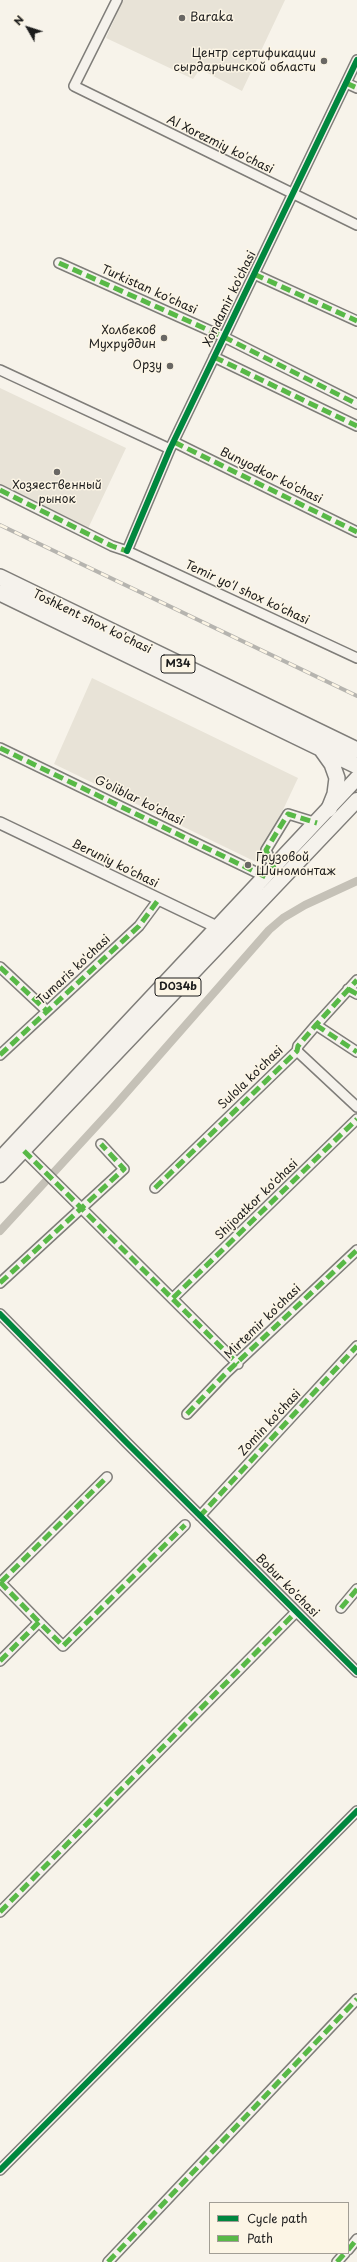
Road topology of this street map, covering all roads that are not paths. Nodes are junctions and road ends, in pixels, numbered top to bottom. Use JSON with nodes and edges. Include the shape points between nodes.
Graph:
{"nodes":[{"id":1,"x":117,"y":0,"type":"edge"},
{"id":2,"x":357,"y":60,"type":"edge"},
{"id":3,"x":346,"y":83,"type":"junction"},
{"id":4,"x":357,"y":88,"type":"edge"},
{"id":5,"x":292,"y":194,"type":"junction"},
{"id":6,"x":357,"y":225,"type":"edge"},
{"id":7,"x":59,"y":263,"type":"dead end"},
{"id":8,"x":254,"y":274,"type":"junction"},
{"id":9,"x":357,"y":321,"type":"edge"},
{"id":10,"x":224,"y":337,"type":"junction"},
{"id":11,"x":214,"y":357,"type":"junction"},
{"id":12,"x":0,"y":370,"type":"edge"},
{"id":13,"x":357,"y":404,"type":"edge"},
{"id":14,"x":357,"y":426,"type":"edge"},
{"id":15,"x":172,"y":445,"type":"junction"},
{"id":16,"x":0,"y":490,"type":"edge"},
{"id":17,"x":357,"y":532,"type":"edge"},
{"id":18,"x":127,"y":551,"type":"junction"},
{"id":19,"x":0,"y":577,"type":"edge"},
{"id":20,"x":0,"y":593,"type":"edge"},
{"id":21,"x":357,"y":658,"type":"edge"},
{"id":22,"x":324,"y":742,"type":"junction"},
{"id":23,"x":0,"y":748,"type":"edge"},
{"id":24,"x":357,"y":750,"type":"edge"},
{"id":25,"x":357,"y":766,"type":"edge"},
{"id":26,"x":357,"y":778,"type":"edge"},
{"id":27,"x":357,"y":800,"type":"edge"},
{"id":28,"x":330,"y":809,"type":"junction"},
{"id":29,"x":0,"y":823,"type":"edge"},
{"id":30,"x":317,"y":823,"type":"junction"},
{"id":31,"x":270,"y":872,"type":"junction"},
{"id":32,"x":160,"y":899,"type":"junction"},
{"id":33,"x":219,"y":928,"type":"junction"},
{"id":34,"x":0,"y":967,"type":"edge"},
{"id":35,"x":357,"y":980,"type":"edge"},
{"id":36,"x":348,"y":989,"type":"junction"},
{"id":37,"x":357,"y":994,"type":"edge"},
{"id":38,"x":47,"y":1011,"type":"junction"},
{"id":39,"x":316,"y":1025,"type":"junction"},
{"id":40,"x":297,"y":1051,"type":"junction"},
{"id":41,"x":357,"y":1052,"type":"edge"},
{"id":42,"x":0,"y":1055,"type":"edge"},
{"id":43,"x":357,"y":1107,"type":"edge"},
{"id":44,"x":357,"y":1119,"type":"edge"},
{"id":45,"x":101,"y":1144,"type":"dead end"},
{"id":46,"x":24,"y":1151,"type":"junction"},
{"id":47,"x":0,"y":1159,"type":"edge"},
{"id":48,"x":0,"y":1175,"type":"edge"},
{"id":49,"x":155,"y":1188,"type":"dead end"},
{"id":50,"x":82,"y":1208,"type":"junction"},
{"id":51,"x":357,"y":1250,"type":"edge"},
{"id":52,"x":0,"y":1283,"type":"edge"},
{"id":53,"x":173,"y":1298,"type":"junction"},
{"id":54,"x":0,"y":1314,"type":"edge"},
{"id":55,"x":357,"y":1346,"type":"edge"},
{"id":56,"x":238,"y":1364,"type":"junction"},
{"id":57,"x":187,"y":1414,"type":"dead end"},
{"id":58,"x":107,"y":1478,"type":"dead end"},
{"id":59,"x":200,"y":1516,"type":"junction"},
{"id":60,"x":185,"y":1525,"type":"dead end"},
{"id":61,"x":0,"y":1582,"type":"edge"},
{"id":62,"x":357,"y":1589,"type":"edge"},
{"id":63,"x":341,"y":1608,"type":"dead end"},
{"id":64,"x":296,"y":1612,"type":"junction"},
{"id":65,"x":39,"y":1622,"type":"junction"},
{"id":66,"x":0,"y":1661,"type":"edge"},
{"id":67,"x":357,"y":1672,"type":"edge"},
{"id":68,"x":357,"y":1811,"type":"edge"},
{"id":69,"x":0,"y":1912,"type":"edge"},
{"id":70,"x":357,"y":1999,"type":"edge"},
{"id":71,"x":0,"y":2170,"type":"edge"},
{"id":72,"x":357,"y":2239,"type":"edge"},
{"id":73,"x":349,"y":2249,"type":"edge"},
{"id":74,"x":344,"y":2254,"type":"edge"},
{"id":75,"x":108,"y":2262,"type":"edge"},
{"id":76,"x":338,"y":2262,"type":"edge"}],
"edges":[{"from":1,"to":5,"type":"street","name":"Al Xorezmiy ko'chasi","via":[[74,86]]},
{"from":2,"to":3,"type":"street","name":"Xondamir ko'chasi"},
{"from":3,"to":4,"type":"street"},
{"from":3,"to":5,"type":"street","name":"Xondamir ko'chasi"},
{"from":5,"to":6,"type":"street","name":"Al Xorezmiy ko'chasi"},
{"from":5,"to":8,"type":"street","name":"Xondamir ko'chasi"},
{"from":7,"to":10,"type":"street","name":"Turkistan ko'chasi"},
{"from":8,"to":9,"type":"street"},
{"from":8,"to":10,"type":"street","name":"Xondamir ko'chasi"},
{"from":10,"to":11,"type":"street","name":"Xondamir ko'chasi"},
{"from":10,"to":13,"type":"street","name":"Turkistan ko'chasi"},
{"from":11,"to":14,"type":"street"},
{"from":11,"to":15,"type":"street","name":"Xondamir ko'chasi"},
{"from":12,"to":15,"type":"street","name":"Bunyodkor ko'chasi"},
{"from":15,"to":17,"type":"street","name":"Bunyodkor ko'chasi"},
{"from":15,"to":18,"type":"street","name":"Xondamir ko'chasi"},
{"from":16,"to":18,"type":"street","name":"Temir yo'l shox ko'chasi"},
{"from":18,"to":21,"type":"street","name":"Temir yo'l shox ko'chasi"},
{"from":19,"to":22,"type":"highway","name":"Toshkent shox ko'chasi","number":"M34"},
{"from":20,"to":22,"type":"highway","name":"Toshkent shox ko'chasi","number":"M34"},
{"from":22,"to":24,"type":"highway","name":"Toshkent shox ko'chasi","number":"M34"},
{"from":22,"to":25,"type":"highway","number":"M34"},
{"from":22,"to":28,"type":"highway","via":[[337,778]]},
{"from":23,"to":31,"type":"street","name":"G'oliblar ko'chasi"},
{"from":26,"to":28,"type":"main road","number":"D034b"},
{"from":27,"to":46,"type":"main road","number":"D034b"},
{"from":28,"to":30,"type":"main road","number":"D034b"},
{"from":29,"to":32,"type":"street","name":"Beruniy ko'chasi"},
{"from":30,"to":31,"type":"main road","number":"D034b"},
{"from":30,"to":31,"type":"street","via":[[288,814],[266,850]]},
{"from":31,"to":33,"type":"main road","number":"D034b"},
{"from":32,"to":33,"type":"street","name":"Beruniy ko'chasi"},
{"from":32,"to":38,"type":"street","name":"Tumaris ko'chasi","via":[[139,926]]},
{"from":33,"to":47,"type":"main road","number":"D034b"},
{"from":34,"to":38,"type":"street"},
{"from":35,"to":36,"type":"street","name":"Sulola ko'chasi"},
{"from":36,"to":37,"type":"street"},
{"from":36,"to":39,"type":"street","name":"Sulola ko'chasi"},
{"from":38,"to":42,"type":"street","name":"Tumaris ko'chasi"},
{"from":39,"to":40,"type":"street","name":"Sulola ko'chasi","via":[[298,1046]]},
{"from":39,"to":41,"type":"street"},
{"from":40,"to":43,"type":"street"},
{"from":40,"to":49,"type":"street","name":"Sulola ko'chasi"},
{"from":44,"to":53,"type":"street","name":"Shijoatkor ko'chasi"},
{"from":45,"to":50,"type":"street","via":[[124,1169]]},
{"from":46,"to":48,"type":"main road","number":"D034b"},
{"from":46,"to":50,"type":"street"},
{"from":50,"to":52,"type":"street"},
{"from":50,"to":53,"type":"street"},
{"from":51,"to":56,"type":"street","name":"Mirtemir ko'chasi"},
{"from":53,"to":56,"type":"street"},
{"from":54,"to":59,"type":"street","name":"Bobur ko'chasi"},
{"from":55,"to":59,"type":"street","name":"Zomin ko'chasi"},
{"from":56,"to":57,"type":"street","name":"Mirtemir ko'chasi"},
{"from":58,"to":61,"type":"street"},
{"from":59,"to":64,"type":"street","name":"Bobur ko'chasi"},
{"from":60,"to":65,"type":"street","via":[[63,1646]]},
{"from":61,"to":65,"type":"street"},
{"from":62,"to":63,"type":"street"},
{"from":64,"to":67,"type":"street","name":"Bobur ko'chasi"},
{"from":64,"to":69,"type":"street"},
{"from":65,"to":66,"type":"street"},
{"from":68,"to":71,"type":"street"},
{"from":70,"to":75,"type":"street"},
{"from":72,"to":73,"type":"street"},
{"from":74,"to":76,"type":"street"}]}
